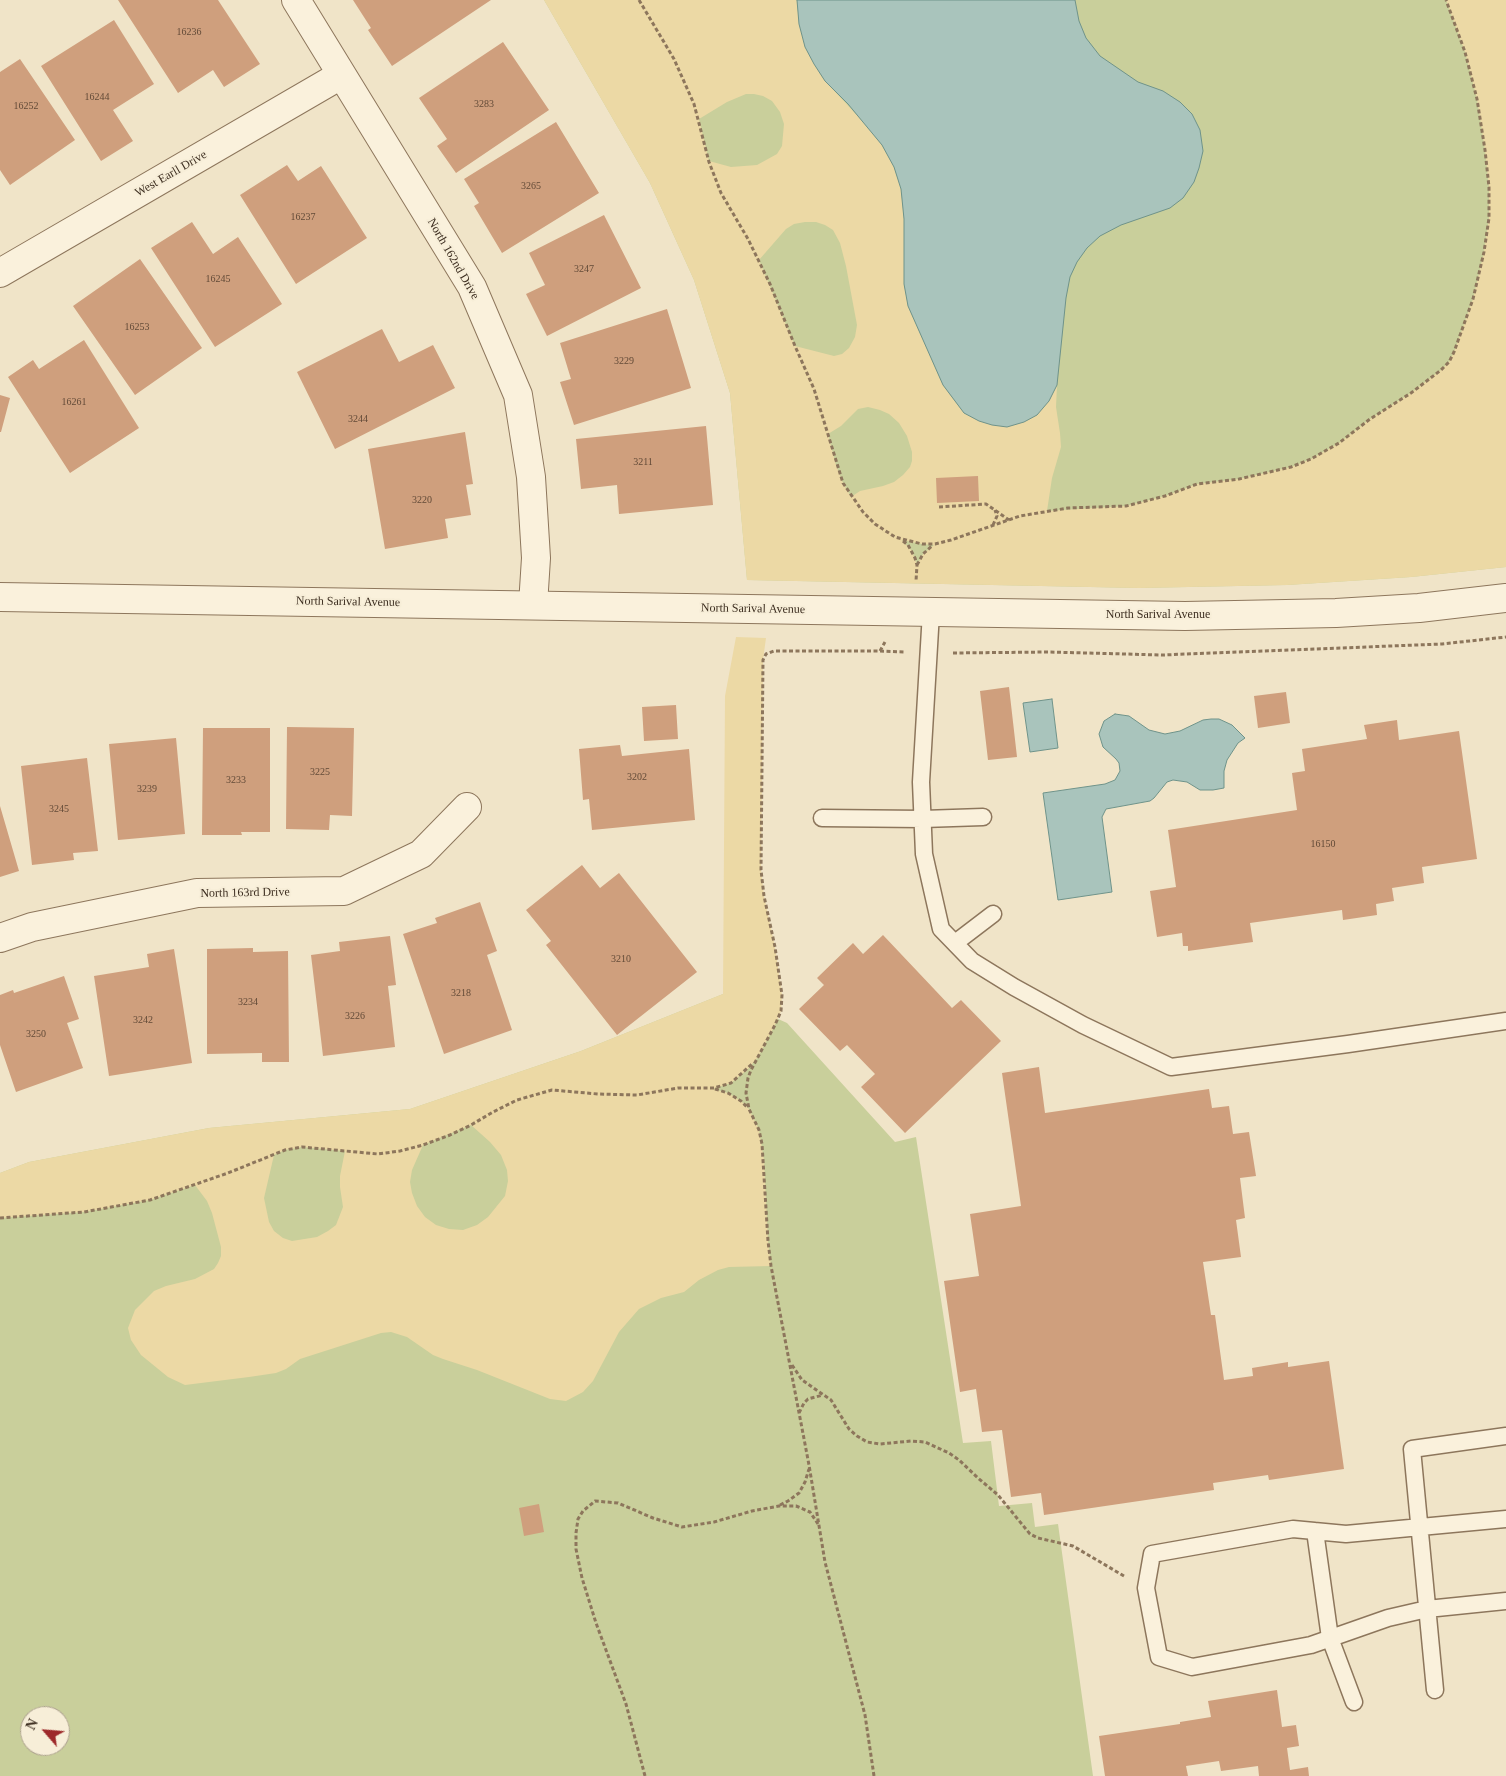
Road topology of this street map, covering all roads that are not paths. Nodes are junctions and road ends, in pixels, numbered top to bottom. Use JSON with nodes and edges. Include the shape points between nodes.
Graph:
{"nodes":[{"id":1,"x":296,"y":0,"type":"edge"},
{"id":2,"x":341,"y":75,"type":"junction"},
{"id":3,"x":0,"y":273,"type":"edge"},
{"id":4,"x":0,"y":597,"type":"edge"},
{"id":5,"x":1506,"y":598,"type":"edge"},
{"id":6,"x":533,"y":605,"type":"junction"},
{"id":7,"x":931,"y":612,"type":"junction"},
{"id":8,"x":467,"y":807,"type":"dead end"},
{"id":9,"x":983,"y":817,"type":"dead end"},
{"id":10,"x":822,"y":818,"type":"dead end"},
{"id":11,"x":923,"y":819,"type":"junction"},
{"id":12,"x":993,"y":914,"type":"dead end"},
{"id":13,"x":0,"y":938,"type":"edge"},
{"id":14,"x":955,"y":943,"type":"junction"},
{"id":15,"x":1506,"y":1021,"type":"edge"},
{"id":16,"x":1506,"y":1436,"type":"edge"},
{"id":17,"x":1506,"y":1519,"type":"edge"},
{"id":18,"x":1419,"y":1527,"type":"junction"},
{"id":19,"x":1315,"y":1531,"type":"junction"},
{"id":20,"x":1506,"y":1601,"type":"edge"},
{"id":21,"x":1427,"y":1609,"type":"junction"},
{"id":22,"x":1330,"y":1638,"type":"junction"},
{"id":23,"x":1435,"y":1690,"type":"dead end"},
{"id":24,"x":1354,"y":1702,"type":"dead end"}],
"edges":[{"from":1,"to":2,"type":"street","name":"North 162nd Drive"},
{"from":2,"to":3,"type":"street","name":"West Earll Drive"},
{"from":2,"to":6,"type":"street","name":"North 162nd Drive","via":[[472,287],[518,395],[531,476],[536,558]]},
{"from":4,"to":6,"type":"street","name":"North Sarival Avenue"},
{"from":5,"to":7,"type":"street","name":"North Sarival Avenue","via":[[1419,608],[1317,613],[1186,616]]},
{"from":6,"to":7,"type":"street","name":"North Sarival Avenue"},
{"from":7,"to":11,"type":"lane","via":[[921,782]]},
{"from":8,"to":13,"type":"street","name":"North 163rd Drive","via":[[421,854],[344,891],[197,893],[32,927]]},
{"from":9,"to":11,"type":"lane"},
{"from":10,"to":11,"type":"lane"},
{"from":11,"to":14,"type":"lane","via":[[924,854],[941,929]]},
{"from":12,"to":14,"type":"lane"},
{"from":14,"to":15,"type":"lane","via":[[972,961],[1014,987],[1171,1067]]},
{"from":16,"to":18,"type":"lane","via":[[1412,1449]]},
{"from":17,"to":18,"type":"lane"},
{"from":18,"to":19,"type":"lane","via":[[1346,1534]]},
{"from":18,"to":21,"type":"lane"},
{"from":19,"to":22,"type":"lane"},
{"from":19,"to":22,"type":"lane","via":[[1293,1530],[1152,1554],[1146,1588],[1159,1657],[1192,1667],[1311,1645]]},
{"from":20,"to":21,"type":"lane"},
{"from":21,"to":22,"type":"lane","via":[[1388,1618]]},
{"from":21,"to":23,"type":"lane"},
{"from":22,"to":24,"type":"lane"}]}
